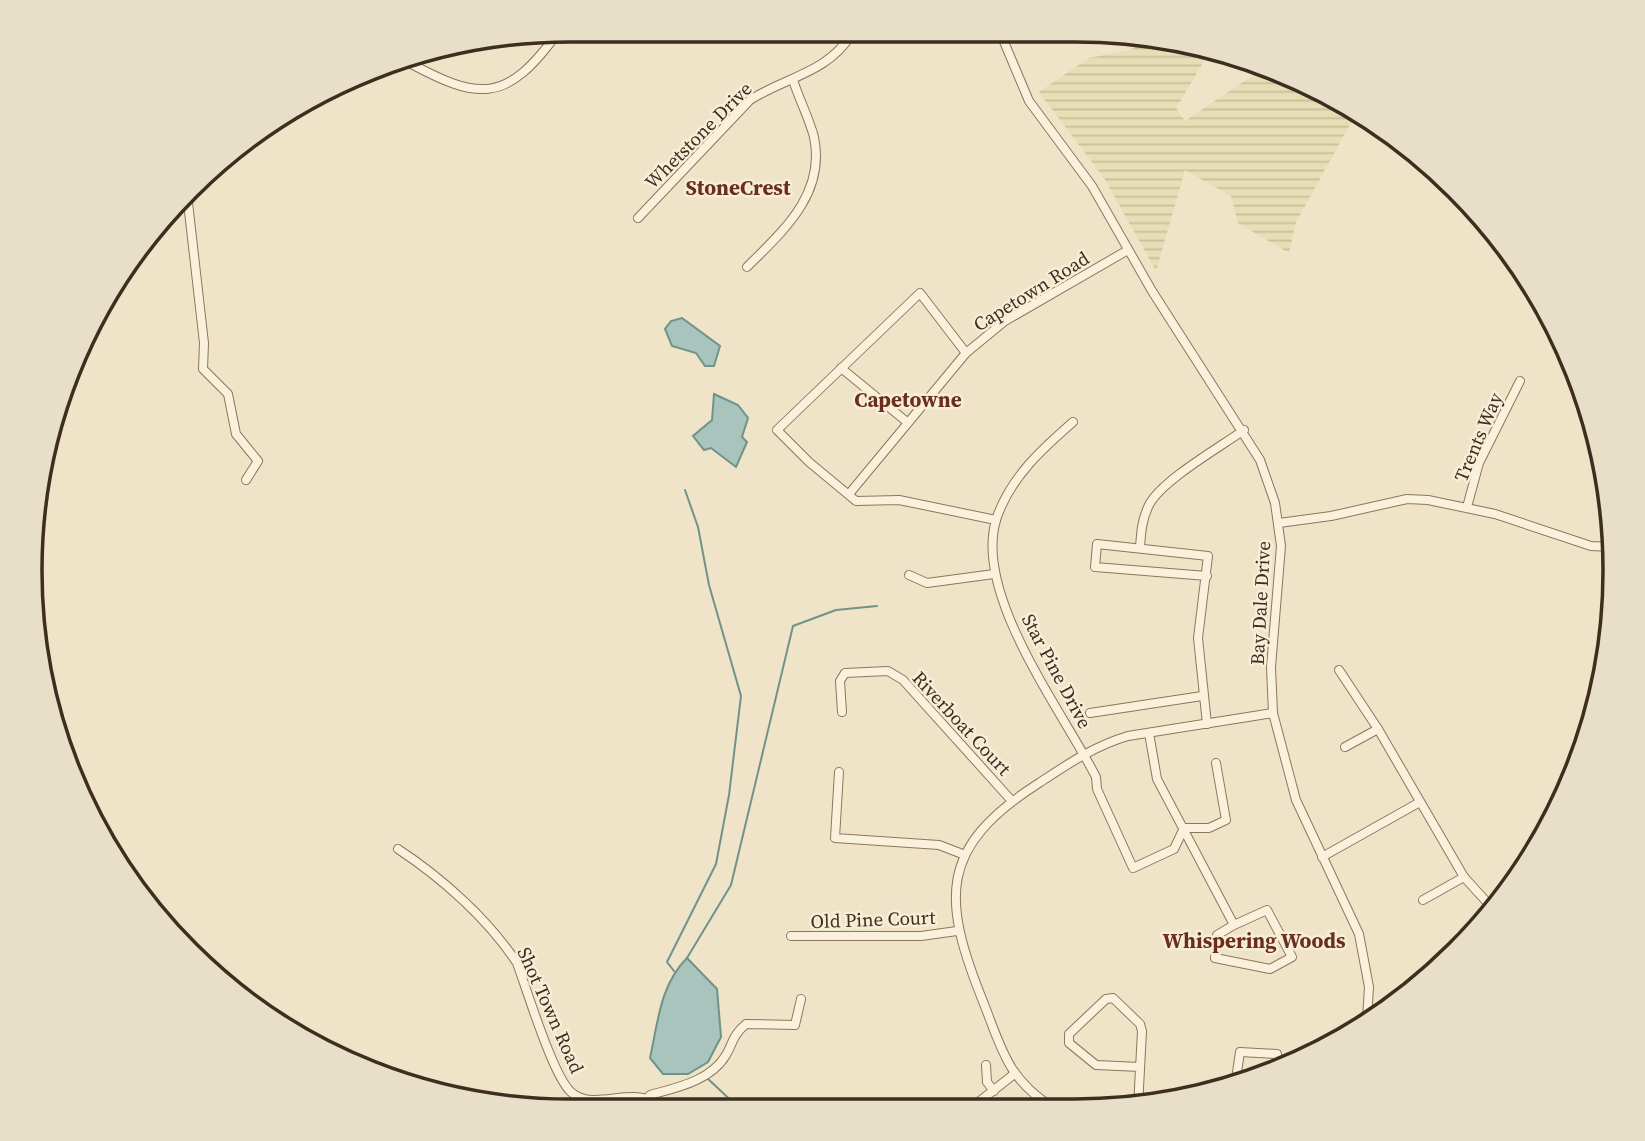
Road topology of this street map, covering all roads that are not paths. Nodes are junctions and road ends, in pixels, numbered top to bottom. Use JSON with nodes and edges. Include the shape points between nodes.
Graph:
{"nodes":[{"id":1,"x":845,"y":42,"type":"edge"},
{"id":2,"x":1004,"y":42,"type":"edge"},
{"id":3,"x":550,"y":43,"type":"edge"},
{"id":4,"x":415,"y":66,"type":"edge"},
{"id":5,"x":793,"y":80,"type":"junction"},
{"id":6,"x":188,"y":206,"type":"edge"},
{"id":7,"x":638,"y":218,"type":"dead end"},
{"id":8,"x":1128,"y":250,"type":"junction"},
{"id":9,"x":747,"y":267,"type":"dead end"},
{"id":10,"x":966,"y":353,"type":"junction"},
{"id":11,"x":841,"y":368,"type":"junction"},
{"id":12,"x":1520,"y":381,"type":"dead end"},
{"id":13,"x":907,"y":422,"type":"junction"},
{"id":14,"x":1073,"y":422,"type":"dead end"},
{"id":15,"x":1244,"y":430,"type":"junction"},
{"id":16,"x":246,"y":480,"type":"dead end"},
{"id":17,"x":849,"y":494,"type":"junction"},
{"id":18,"x":1467,"y":507,"type":"junction"},
{"id":19,"x":996,"y":520,"type":"junction"},
{"id":20,"x":1279,"y":523,"type":"junction"},
{"id":21,"x":1602,"y":547,"type":"edge"},
{"id":22,"x":1140,"y":548,"type":"junction"},
{"id":23,"x":994,"y":574,"type":"junction"},
{"id":24,"x":909,"y":575,"type":"dead end"},
{"id":25,"x":1207,"y":576,"type":"junction"},
{"id":26,"x":1339,"y":670,"type":"dead end"},
{"id":27,"x":1202,"y":696,"type":"junction"},
{"id":28,"x":842,"y":712,"type":"dead end"},
{"id":29,"x":1090,"y":713,"type":"dead end"},
{"id":30,"x":1273,"y":713,"type":"junction"},
{"id":31,"x":1207,"y":724,"type":"junction"},
{"id":32,"x":1378,"y":729,"type":"junction"},
{"id":33,"x":1149,"y":733,"type":"junction"},
{"id":34,"x":1345,"y":747,"type":"dead end"},
{"id":35,"x":1084,"y":753,"type":"junction"},
{"id":36,"x":1216,"y":763,"type":"dead end"},
{"id":37,"x":839,"y":772,"type":"dead end"},
{"id":38,"x":1011,"y":800,"type":"junction"},
{"id":39,"x":1420,"y":802,"type":"junction"},
{"id":40,"x":1184,"y":828,"type":"junction"},
{"id":41,"x":398,"y":849,"type":"dead end"},
{"id":42,"x":965,"y":855,"type":"junction"},
{"id":43,"x":1322,"y":858,"type":"junction"},
{"id":44,"x":1465,"y":877,"type":"junction"},
{"id":45,"x":1423,"y":900,"type":"dead end"},
{"id":46,"x":1486,"y":901,"type":"edge"},
{"id":47,"x":1234,"y":925,"type":"junction"},
{"id":48,"x":957,"y":931,"type":"junction"},
{"id":49,"x":790,"y":936,"type":"dead end"},
{"id":50,"x":801,"y":999,"type":"dead end"},
{"id":51,"x":1370,"y":1008,"type":"edge"},
{"id":52,"x":1278,"y":1059,"type":"edge"},
{"id":53,"x":986,"y":1065,"type":"dead end"},
{"id":54,"x":1140,"y":1067,"type":"junction"},
{"id":55,"x":1237,"y":1073,"type":"edge"},
{"id":56,"x":1013,"y":1075,"type":"junction"},
{"id":57,"x":994,"y":1091,"type":"junction"},
{"id":58,"x":1139,"y":1095,"type":"edge"},
{"id":59,"x":585,"y":1099,"type":"edge"},
{"id":60,"x":599,"y":1099,"type":"edge"},
{"id":61,"x":643,"y":1099,"type":"edge"},
{"id":62,"x":647,"y":1099,"type":"edge"},
{"id":63,"x":983,"y":1099,"type":"edge"},
{"id":64,"x":1040,"y":1099,"type":"edge"}],
"edges":[{"from":1,"to":5,"type":"street","name":"Whetstone Drive","via":[[831,59]]},
{"from":2,"to":8,"type":"street","name":"Bay Dale Drive","via":[[1029,101],[1092,186]]},
{"from":3,"to":4,"type":"street","via":[[523,75],[485,89],[451,85]]},
{"from":5,"to":7,"type":"street","name":"Whetstone Drive","via":[[750,100]]},
{"from":5,"to":9,"type":"street","via":[[814,139],[813,182],[793,221]]},
{"from":6,"to":16,"type":"street","via":[[203,369],[228,394],[236,434],[258,461]]},
{"from":8,"to":10,"type":"street","name":"Capetown Road","via":[[1005,321]]},
{"from":8,"to":15,"type":"street","name":"Bay Dale Drive"},
{"from":10,"to":11,"type":"street","via":[[919,293]]},
{"from":10,"to":13,"type":"street","name":"Capetown Road"},
{"from":11,"to":13,"type":"street"},
{"from":11,"to":17,"type":"street","via":[[777,430]]},
{"from":12,"to":18,"type":"street","name":"Trents Way","via":[[1479,463]]},
{"from":13,"to":17,"type":"street","name":"Capetown Road"},
{"from":14,"to":19,"type":"street","name":"Star Pine Drive","via":[[1040,450],[1010,489]]},
{"from":15,"to":20,"type":"street","name":"Bay Dale Drive","via":[[1260,460]]},
{"from":15,"to":22,"type":"street","via":[[1150,502],[1141,524]]},
{"from":17,"to":19,"type":"street","via":[[866,503],[899,500]]},
{"from":18,"to":20,"type":"street","via":[[1408,499]]},
{"from":18,"to":21,"type":"street"},
{"from":19,"to":23,"type":"street","name":"Star Pine Drive"},
{"from":20,"to":30,"type":"street","name":"Bay Dale Drive"},
{"from":22,"to":25,"type":"street","via":[[1208,556]]},
{"from":22,"to":25,"type":"street","via":[[1097,544],[1095,567]]},
{"from":23,"to":24,"type":"street","via":[[928,583]]},
{"from":23,"to":35,"type":"street","name":"Star Pine Drive","via":[[1019,640]]},
{"from":25,"to":27,"type":"street","via":[[1198,638]]},
{"from":26,"to":32,"type":"street"},
{"from":27,"to":29,"type":"street"},
{"from":27,"to":31,"type":"street"},
{"from":28,"to":38,"type":"street","name":"Riverboat Court","via":[[839,681],[845,673],[888,671],[903,680]]},
{"from":30,"to":31,"type":"street"},
{"from":30,"to":43,"type":"street","name":"Bay Dale Drive","via":[[1296,800]]},
{"from":31,"to":33,"type":"street"},
{"from":32,"to":34,"type":"street"},
{"from":32,"to":39,"type":"street"},
{"from":33,"to":35,"type":"street","via":[[1117,739]]},
{"from":33,"to":40,"type":"street","via":[[1157,779]]},
{"from":35,"to":38,"type":"street"},
{"from":35,"to":40,"type":"street","name":"Star Pine Drive","via":[[1133,868],[1174,849]]},
{"from":36,"to":40,"type":"street","via":[[1226,820],[1209,828]]},
{"from":37,"to":42,"type":"street","via":[[835,838],[939,845]]},
{"from":38,"to":42,"type":"street","via":[[986,822]]},
{"from":39,"to":43,"type":"street"},
{"from":39,"to":44,"type":"street"},
{"from":40,"to":47,"type":"street"},
{"from":41,"to":59,"type":"street","name":"Shot Town Road","via":[[477,915],[508,950],[559,1074],[571,1093]]},
{"from":42,"to":48,"type":"street","via":[[957,890]]},
{"from":43,"to":51,"type":"street","name":"Bay Dale Drive","via":[[1359,934]]},
{"from":44,"to":45,"type":"street"},
{"from":44,"to":46,"type":"street"},
{"from":47,"to":47,"type":"street","via":[[1267,910],[1293,957],[1270,969],[1215,958],[1217,935]]},
{"from":48,"to":49,"type":"street","name":"Old Pine Court","via":[[921,936]]},
{"from":48,"to":56,"type":"street"},
{"from":50,"to":62,"type":"street","via":[[794,1025],[746,1024],[732,1037],[725,1056],[700,1079]]},
{"from":52,"to":55,"type":"street","via":[[1278,1054],[1240,1052]]},
{"from":53,"to":57,"type":"street","via":[[987,1082]]},
{"from":54,"to":54,"type":"street","via":[[1096,1065],[1069,1043],[1069,1034],[1106,999],[1113,998],[1140,1024]]},
{"from":54,"to":58,"type":"street"},
{"from":56,"to":57,"type":"street"},
{"from":56,"to":64,"type":"street"},
{"from":57,"to":63,"type":"street"},
{"from":60,"to":61,"type":"street","name":"Shot Town Road"}]}
